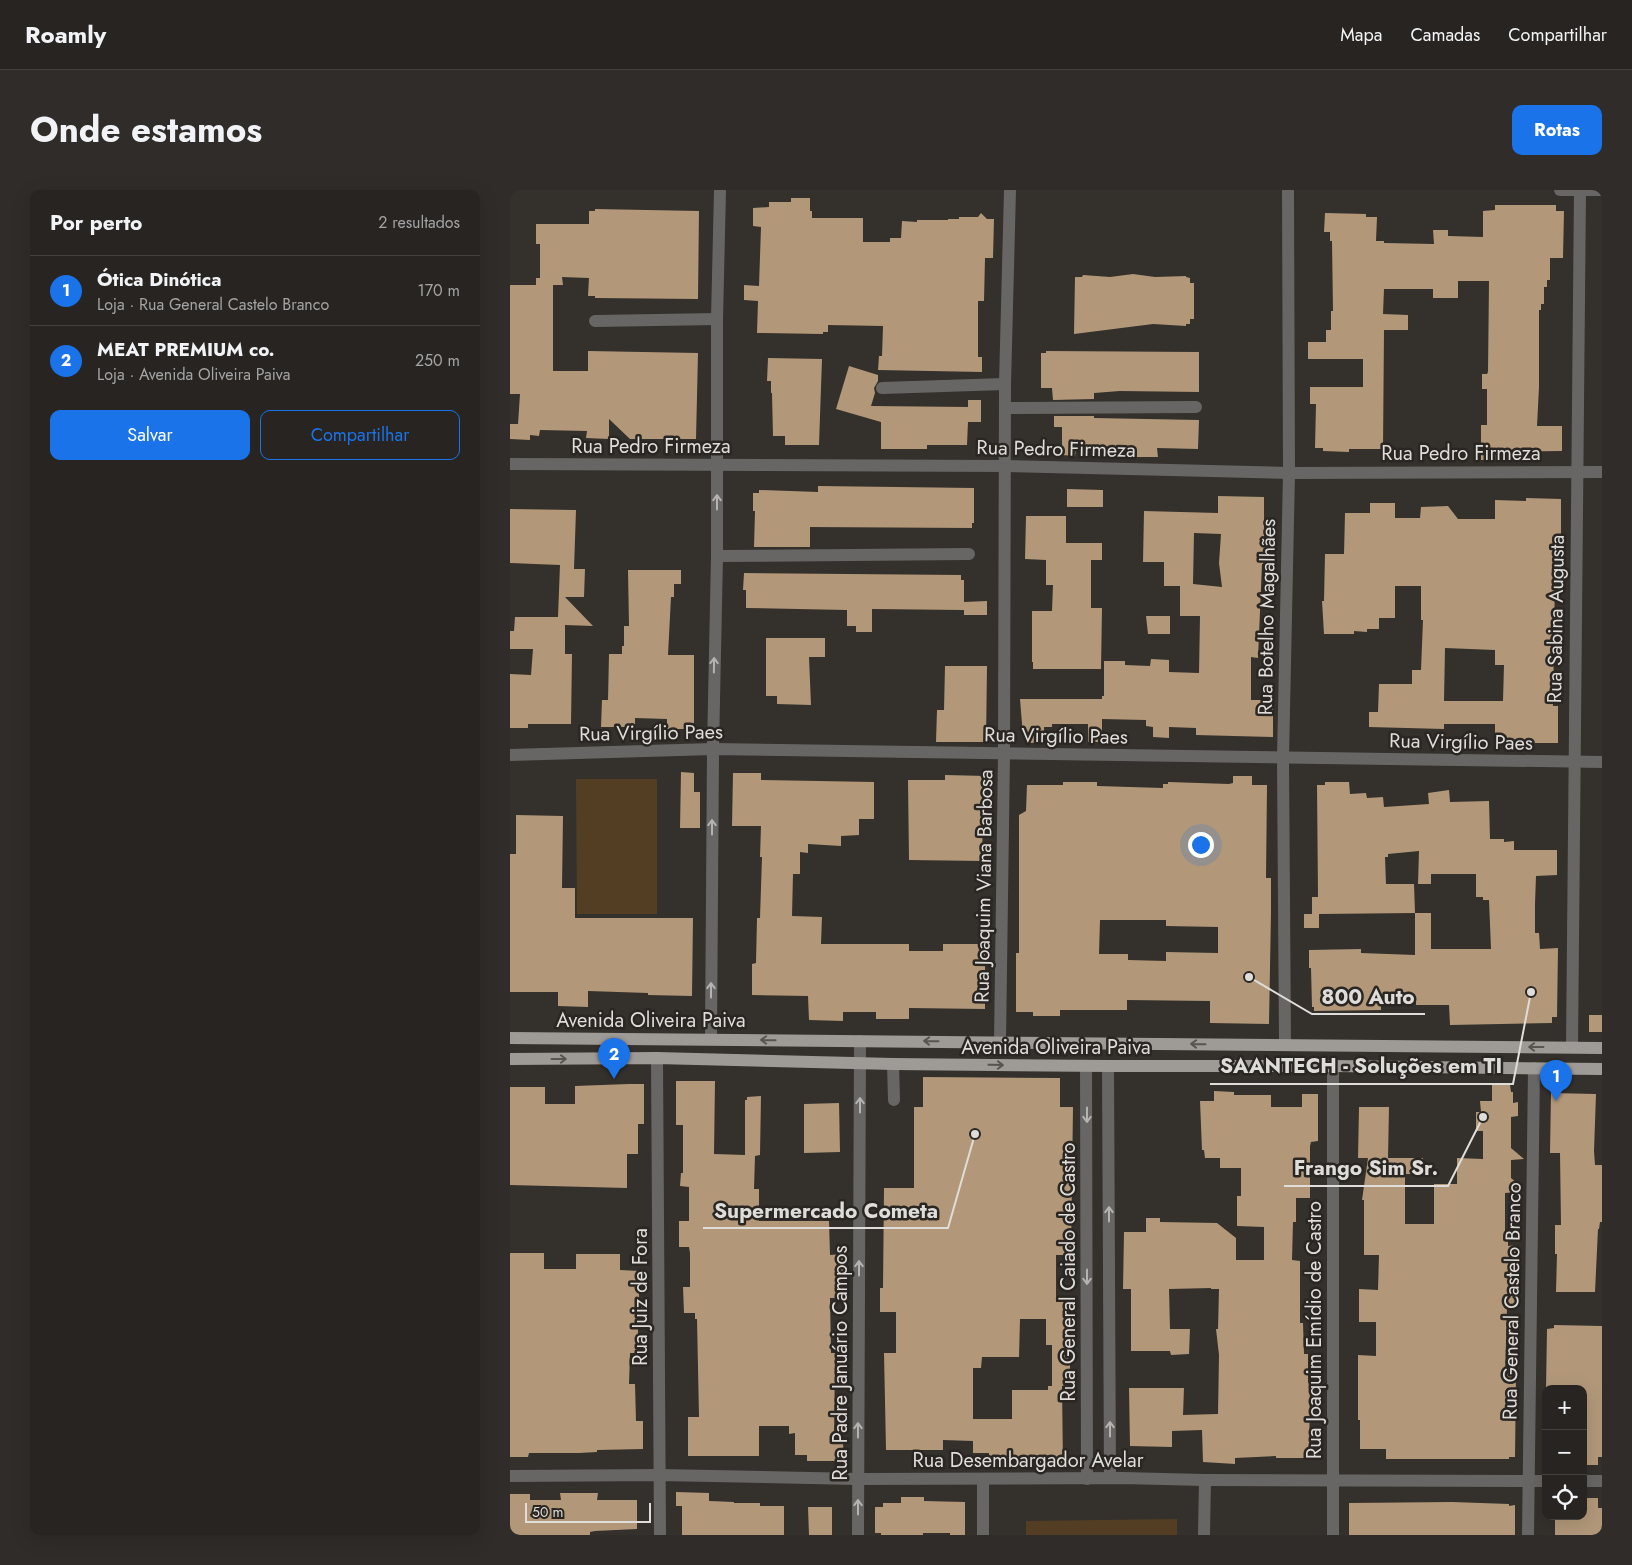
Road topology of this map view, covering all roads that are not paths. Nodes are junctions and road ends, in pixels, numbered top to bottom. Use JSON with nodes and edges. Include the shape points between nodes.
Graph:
{"nodes":[{"id":1,"x":720,"y":190,"type":"edge"},
{"id":2,"x":1010,"y":190,"type":"edge"},
{"id":3,"x":1288,"y":190,"type":"edge"},
{"id":4,"x":1560,"y":190,"type":"edge"},
{"id":5,"x":1580,"y":190,"type":"edge"},
{"id":6,"x":1602,"y":190,"type":"edge"},
{"id":7,"x":717,"y":319,"type":"junction"},
{"id":8,"x":595,"y":321,"type":"dead end"},
{"id":9,"x":1005,"y":384,"type":"junction"},
{"id":10,"x":882,"y":388,"type":"dead end"},
{"id":11,"x":1196,"y":407,"type":"dead end"},
{"id":12,"x":1005,"y":408,"type":"junction"},
{"id":13,"x":510,"y":464,"type":"edge"},
{"id":14,"x":717,"y":465,"type":"junction"},
{"id":15,"x":1006,"y":466,"type":"junction"},
{"id":16,"x":1577,"y":471,"type":"junction"},
{"id":17,"x":1602,"y":472,"type":"edge"},
{"id":18,"x":1289,"y":473,"type":"junction"},
{"id":19,"x":969,"y":554,"type":"dead end"},
{"id":20,"x":717,"y":556,"type":"junction"},
{"id":21,"x":713,"y":750,"type":"junction"},
{"id":22,"x":1004,"y":754,"type":"junction"},
{"id":23,"x":510,"y":755,"type":"edge"},
{"id":24,"x":1283,"y":758,"type":"junction"},
{"id":25,"x":1573,"y":761,"type":"junction"},
{"id":26,"x":1602,"y":762,"type":"edge"},
{"id":27,"x":510,"y":1038,"type":"edge"},
{"id":28,"x":711,"y":1039,"type":"junction"},
{"id":29,"x":860,"y":1041,"type":"junction"},
{"id":30,"x":1000,"y":1042,"type":"junction"},
{"id":31,"x":1286,"y":1045,"type":"junction"},
{"id":32,"x":1572,"y":1048,"type":"junction"},
{"id":33,"x":1602,"y":1048,"type":"edge"},
{"id":34,"x":658,"y":1058,"type":"junction"},
{"id":35,"x":510,"y":1059,"type":"edge"},
{"id":36,"x":860,"y":1064,"type":"junction"},
{"id":37,"x":893,"y":1064,"type":"junction"},
{"id":38,"x":1086,"y":1066,"type":"junction"},
{"id":39,"x":1108,"y":1066,"type":"junction"},
{"id":40,"x":1333,"y":1066,"type":"junction"},
{"id":41,"x":1534,"y":1068,"type":"junction"},
{"id":42,"x":1602,"y":1069,"type":"edge"},
{"id":43,"x":894,"y":1100,"type":"dead end"},
{"id":44,"x":660,"y":1475,"type":"junction"},
{"id":45,"x":510,"y":1476,"type":"edge"},
{"id":46,"x":1087,"y":1478,"type":"junction"},
{"id":47,"x":1110,"y":1478,"type":"junction"},
{"id":48,"x":858,"y":1479,"type":"junction"},
{"id":49,"x":983,"y":1479,"type":"junction"},
{"id":50,"x":1204,"y":1480,"type":"junction"},
{"id":51,"x":1334,"y":1481,"type":"junction"},
{"id":52,"x":1528,"y":1481,"type":"junction"},
{"id":53,"x":1542,"y":1481,"type":"edge"},
{"id":54,"x":1587,"y":1481,"type":"edge"},
{"id":55,"x":1602,"y":1481,"type":"edge"},
{"id":56,"x":660,"y":1535,"type":"edge"},
{"id":57,"x":858,"y":1535,"type":"edge"},
{"id":58,"x":983,"y":1535,"type":"edge"},
{"id":59,"x":1204,"y":1535,"type":"edge"},
{"id":60,"x":1333,"y":1535,"type":"edge"},
{"id":61,"x":1528,"y":1535,"type":"edge"}],
"edges":[{"from":1,"to":7,"type":"street"},
{"from":2,"to":9,"type":"street","name":"Rua Joaquim Viana Barbosa"},
{"from":3,"to":18,"type":"street","name":"Rua Botelho Magalhães"},
{"from":4,"to":5,"type":"street"},
{"from":5,"to":6,"type":"street"},
{"from":5,"to":16,"type":"street","name":"Rua Sabina Augusta"},
{"from":7,"to":8,"type":"street"},
{"from":7,"to":14,"type":"street"},
{"from":9,"to":10,"type":"street"},
{"from":9,"to":12,"type":"street","name":"Rua Joaquim Viana Barbosa"},
{"from":11,"to":12,"type":"street"},
{"from":12,"to":15,"type":"street","name":"Rua Joaquim Viana Barbosa"},
{"from":13,"to":14,"type":"street","name":"Rua Pedro Firmeza"},
{"from":14,"to":15,"type":"street","name":"Rua Pedro Firmeza"},
{"from":20,"to":14,"type":"street","one_way":true},
{"from":15,"to":18,"type":"street","name":"Rua Pedro Firmeza"},
{"from":15,"to":22,"type":"street","name":"Rua Joaquim Viana Barbosa"},
{"from":16,"to":17,"type":"street","name":"Rua Pedro Firmeza"},
{"from":16,"to":18,"type":"street","name":"Rua Pedro Firmeza"},
{"from":16,"to":25,"type":"street","name":"Rua Sabina Augusta"},
{"from":18,"to":24,"type":"street","name":"Rua Botelho Magalhães"},
{"from":19,"to":20,"type":"street"},
{"from":21,"to":20,"type":"street","one_way":true},
{"from":21,"to":22,"type":"street","name":"Rua Virgílio Paes"},
{"from":21,"to":23,"type":"street","name":"Rua Virgílio Paes"},
{"from":28,"to":21,"type":"street","one_way":true},
{"from":22,"to":24,"type":"street","name":"Rua Virgílio Paes"},
{"from":22,"to":30,"type":"street","name":"Rua Joaquim Viana Barbosa"},
{"from":24,"to":25,"type":"street","name":"Rua Virgílio Paes"},
{"from":24,"to":31,"type":"street","name":"Rua Botelho Magalhães"},
{"from":25,"to":26,"type":"street","name":"Rua Virgílio Paes"},
{"from":25,"to":32,"type":"street","name":"Rua Sabina Augusta"},
{"from":27,"to":28,"type":"main road","name":"Avenida Oliveira Paiva"},
{"from":29,"to":28,"type":"main road","name":"Avenida Oliveira Paiva","one_way":true},
{"from":30,"to":29,"type":"main road","name":"Avenida Oliveira Paiva","one_way":true},
{"from":29,"to":36,"type":"street","name":"Rua Padre Januário Campos"},
{"from":31,"to":30,"type":"main road","name":"Avenida Oliveira Paiva","one_way":true},
{"from":32,"to":31,"type":"main road","name":"Avenida Oliveira Paiva","one_way":true},
{"from":32,"to":33,"type":"main road","name":"Avenida Oliveira Paiva"},
{"from":35,"to":34,"type":"main road","name":"Avenida Oliveira Paiva","one_way":true},
{"from":34,"to":36,"type":"main road","name":"Avenida Oliveira Paiva"},
{"from":34,"to":44,"type":"street","name":"Rua Juiz de Fora"},
{"from":36,"to":37,"type":"main road","name":"Avenida Oliveira Paiva"},
{"from":48,"to":36,"type":"street","name":"Rua Padre Januário Campos","one_way":true},
{"from":37,"to":38,"type":"main road","name":"Avenida Oliveira Paiva","one_way":true},
{"from":37,"to":43,"type":"street"},
{"from":38,"to":39,"type":"main road","name":"Avenida Oliveira Paiva"},
{"from":38,"to":46,"type":"street","name":"Rua General Caiado de Castro","one_way":true},
{"from":39,"to":40,"type":"main road","name":"Avenida Oliveira Paiva"},
{"from":47,"to":39,"type":"street","name":"Rua General Caiado de Castro","one_way":true},
{"from":40,"to":41,"type":"main road","name":"Avenida Oliveira Paiva"},
{"from":40,"to":51,"type":"street","name":"Rua Joaquim Emídio de Castro"},
{"from":41,"to":42,"type":"main road","name":"Avenida Oliveira Paiva"},
{"from":41,"to":52,"type":"street","name":"Rua General Castelo Branco"},
{"from":44,"to":45,"type":"street","name":"Rua Desembargador Avelar"},
{"from":44,"to":48,"type":"street","name":"Rua Desembargador Avelar"},
{"from":44,"to":56,"type":"street","name":"Rua Juiz de Fora"},
{"from":46,"to":47,"type":"street","name":"Rua Desembargador Avelar"},
{"from":46,"to":49,"type":"street","name":"Rua Desembargador Avelar"},
{"from":47,"to":50,"type":"street","name":"Rua Desembargador Avelar"},
{"from":48,"to":49,"type":"street","name":"Rua Desembargador Avelar"},
{"from":57,"to":48,"type":"street","name":"Rua Padre Januário Campos","one_way":true},
{"from":49,"to":58,"type":"street"},
{"from":50,"to":51,"type":"street","name":"Rua Desembargador Avelar"},
{"from":50,"to":59,"type":"street"},
{"from":51,"to":52,"type":"street","name":"Rua Desembargador Avelar"},
{"from":51,"to":60,"type":"street","name":"Rua Joaquim Emídio de Castro"},
{"from":52,"to":53,"type":"street","name":"Rua Desembargador Avelar"},
{"from":52,"to":61,"type":"street","name":"Rua General Castelo Branco"},
{"from":54,"to":55,"type":"street"}]}
